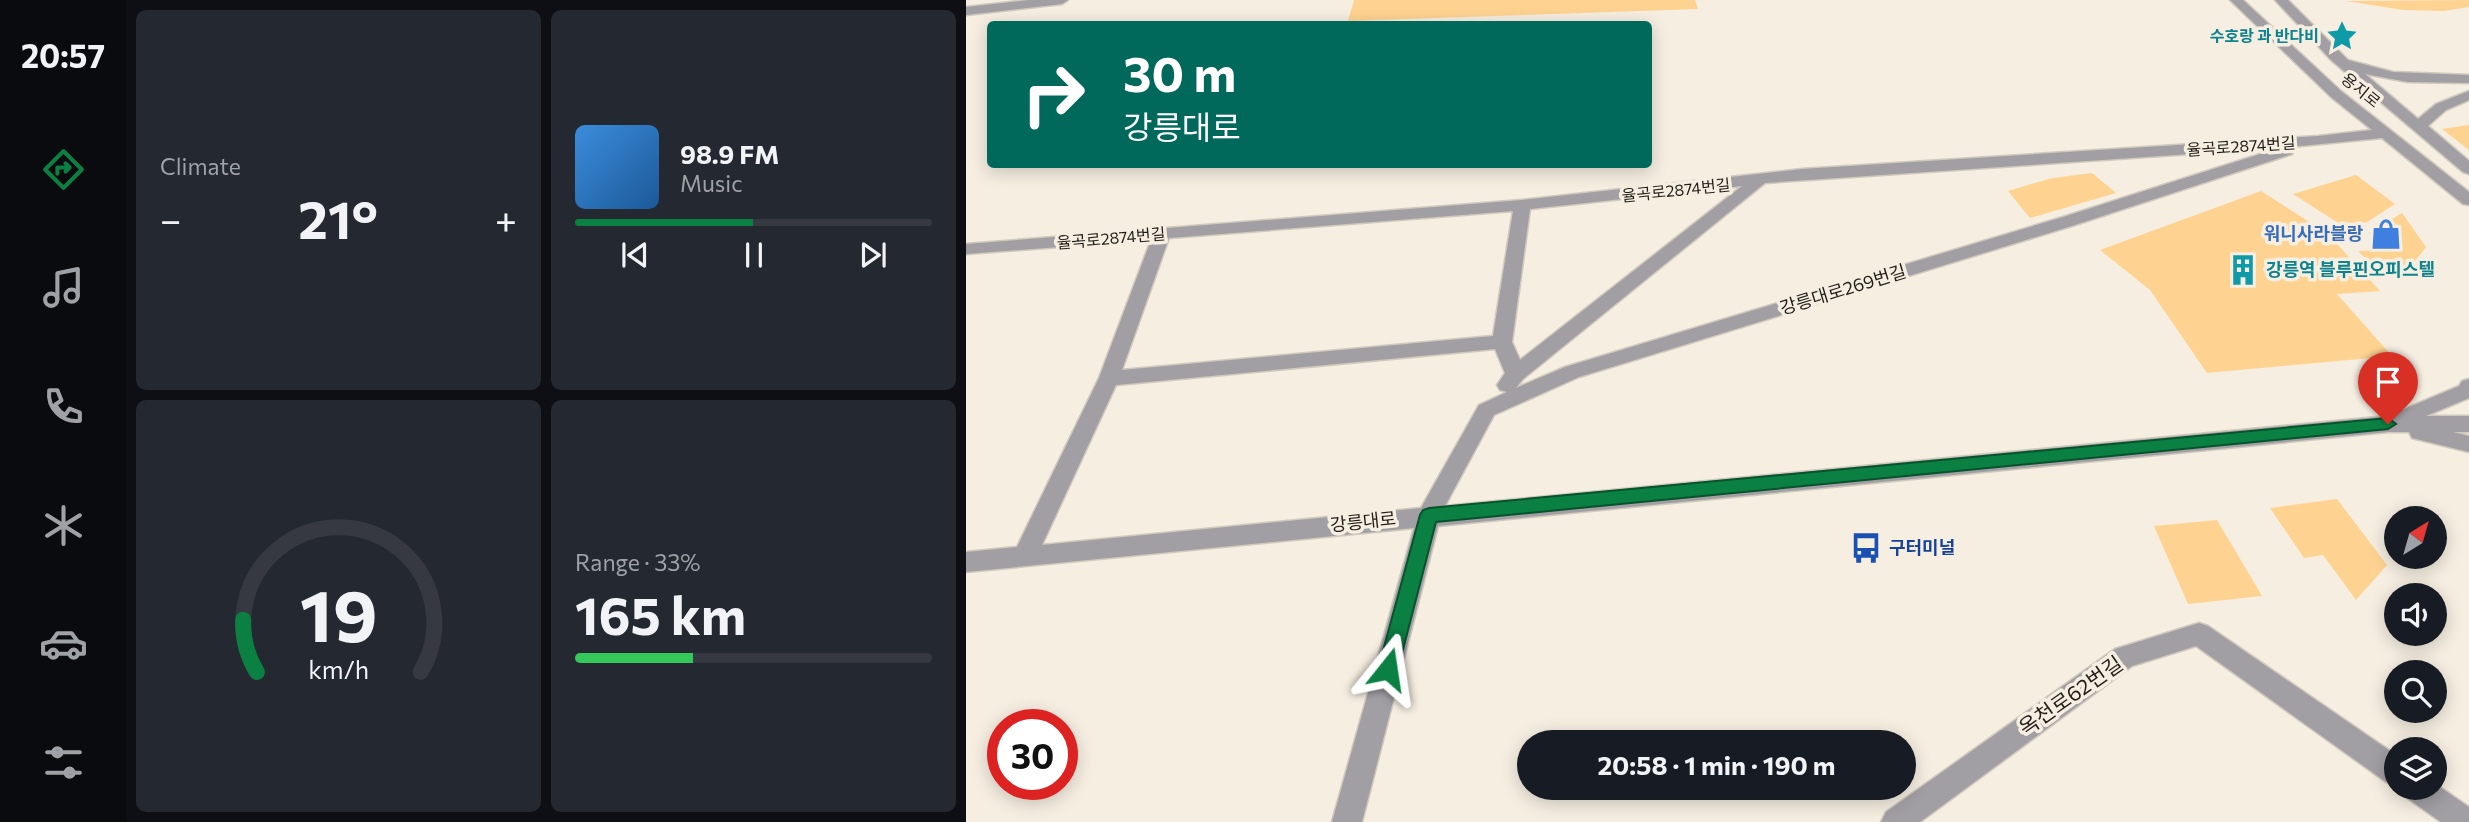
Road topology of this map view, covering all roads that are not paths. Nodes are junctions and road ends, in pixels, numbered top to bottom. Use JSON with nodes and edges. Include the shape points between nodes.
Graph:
{"nodes":[{"id":1,"x":1062,"y":0,"type":"edge"},
{"id":2,"x":2236,"y":0,"type":"edge"},
{"id":3,"x":2281,"y":0,"type":"edge"},
{"id":4,"x":966,"y":11,"type":"edge"},
{"id":5,"x":2336,"y":57,"type":"junction"},
{"id":6,"x":2469,"y":79,"type":"edge"},
{"id":7,"x":2469,"y":95,"type":"edge"},
{"id":8,"x":2418,"y":127,"type":"junction"},
{"id":9,"x":2386,"y":133,"type":"junction"},
{"id":10,"x":2318,"y":141,"type":"junction"},
{"id":11,"x":2469,"y":169,"type":"edge"},
{"id":12,"x":1758,"y":181,"type":"junction"},
{"id":13,"x":2469,"y":200,"type":"edge"},
{"id":14,"x":1522,"y":205,"type":"junction"},
{"id":15,"x":1162,"y":234,"type":"junction"},
{"id":16,"x":966,"y":249,"type":"edge"},
{"id":17,"x":1502,"y":342,"type":"junction"},
{"id":18,"x":1516,"y":374,"type":"junction"},
{"id":19,"x":1109,"y":378,"type":"junction"},
{"id":20,"x":2469,"y":386,"type":"edge"},
{"id":21,"x":2469,"y":404,"type":"edge"},
{"id":22,"x":1486,"y":410,"type":"junction"},
{"id":23,"x":2388,"y":424,"type":"junction"},
{"id":24,"x":2469,"y":424,"type":"edge"},
{"id":25,"x":2469,"y":444,"type":"edge"},
{"id":26,"x":1429,"y":515,"type":"junction"},
{"id":27,"x":1025,"y":555,"type":"junction"},
{"id":28,"x":966,"y":562,"type":"edge"},
{"id":29,"x":2384,"y":764,"type":"edge"},
{"id":30,"x":2434,"y":800,"type":"edge"},
{"id":31,"x":1348,"y":822,"type":"edge"},
{"id":32,"x":1896,"y":822,"type":"edge"},
{"id":33,"x":2466,"y":822,"type":"edge"}],
"edges":[{"from":1,"to":4,"type":"street"},
{"from":2,"to":9,"type":"street","name":"용지로","via":[[2336,94]]},
{"from":3,"to":5,"type":"street","name":"용지로"},
{"from":5,"to":6,"type":"street","via":[[2386,74]]},
{"from":5,"to":8,"type":"street","name":"용지로"},
{"from":7,"to":8,"type":"street","via":[[2441,107]]},
{"from":8,"to":11,"type":"street","name":"용지로"},
{"from":9,"to":10,"type":"street","name":"율곡로2874번길"},
{"from":9,"to":13,"type":"street","name":"용지로"},
{"from":10,"to":12,"type":"street","name":"율곡로2874번길","via":[[1802,174]]},
{"from":10,"to":22,"type":"street","name":"강릉대로269번길","via":[[1572,372]]},
{"from":12,"to":14,"type":"street","name":"율곡로2874번길"},
{"from":12,"to":18,"type":"street"},
{"from":14,"to":15,"type":"street","name":"율곡로2874번길"},
{"from":14,"to":17,"type":"street"},
{"from":15,"to":16,"type":"street","name":"율곡로2874번길"},
{"from":15,"to":19,"type":"street"},
{"from":17,"to":18,"type":"street"},
{"from":17,"to":19,"type":"street"},
{"from":18,"to":22,"type":"street"},
{"from":19,"to":27,"type":"street"},
{"from":20,"to":23,"type":"street"},
{"from":21,"to":23,"type":"street"},
{"from":22,"to":26,"type":"street"},
{"from":23,"to":24,"type":"street"},
{"from":23,"to":25,"type":"street"},
{"from":23,"to":26,"type":"street","name":"강릉대로"},
{"from":26,"to":27,"type":"street","name":"강릉대로"},
{"from":26,"to":31,"type":"street"},
{"from":27,"to":28,"type":"street","name":"강릉대로"},
{"from":29,"to":32,"type":"street","name":"옥천로62번길","via":[[2199,634],[2124,657]]},
{"from":30,"to":33,"type":"street"}]}
